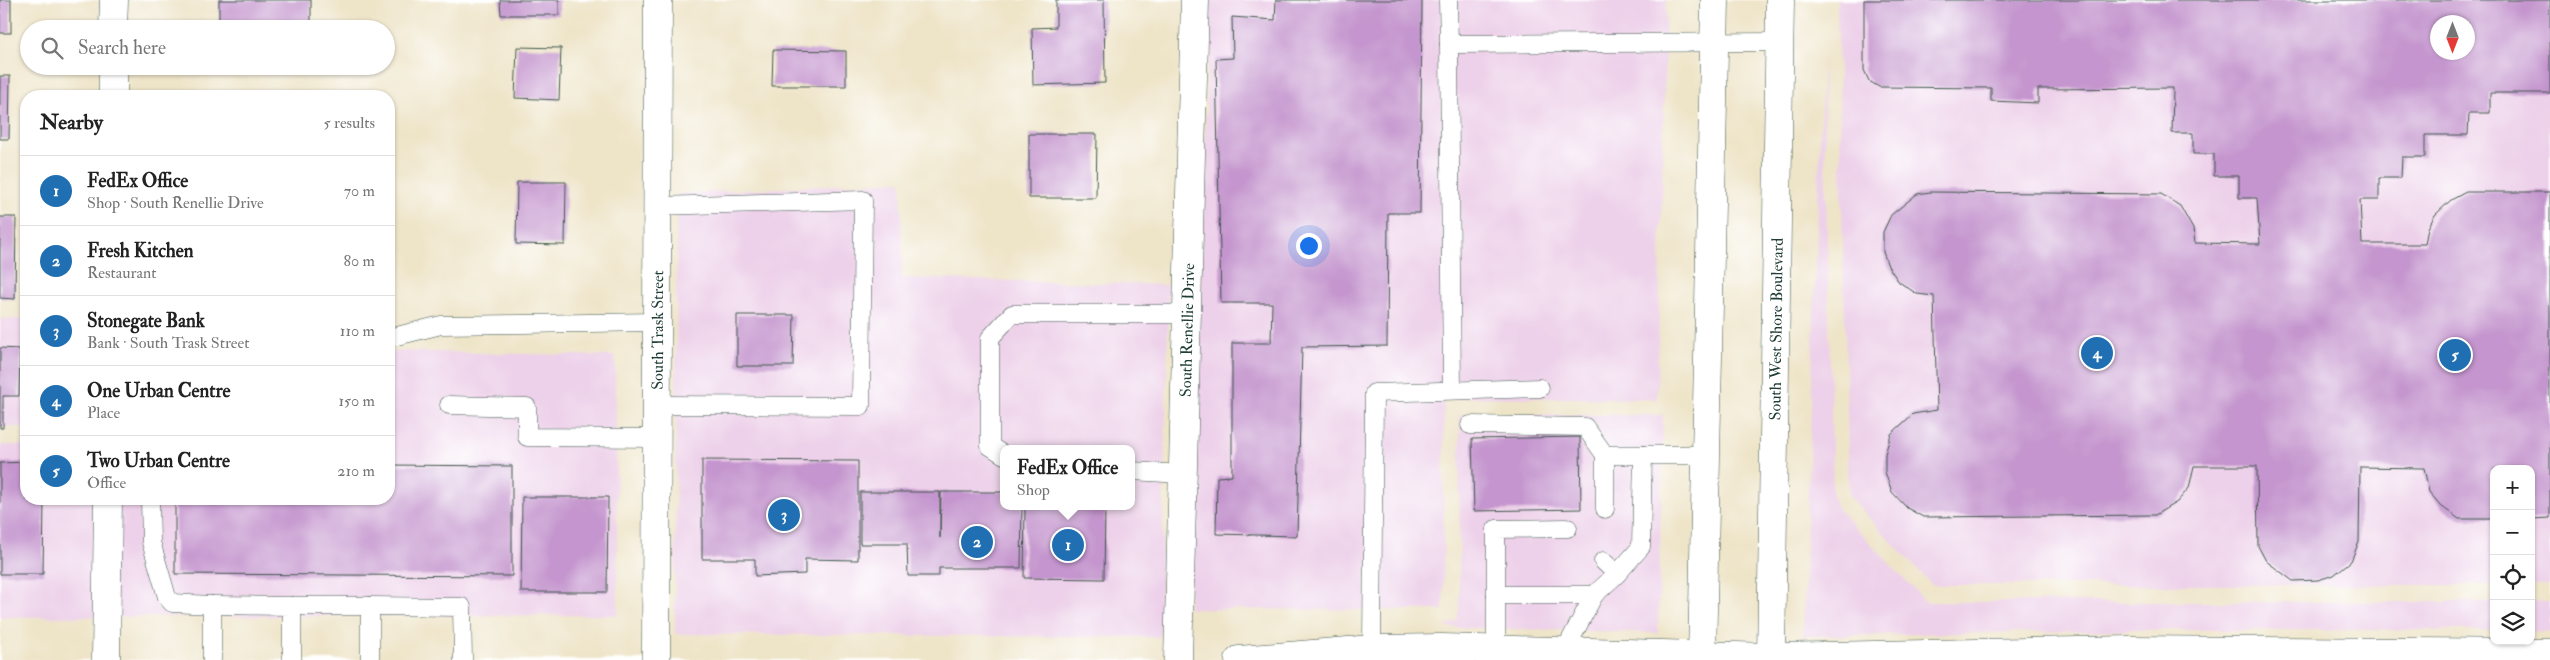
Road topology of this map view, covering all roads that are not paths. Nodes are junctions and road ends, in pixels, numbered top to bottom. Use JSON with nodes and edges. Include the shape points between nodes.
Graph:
{"nodes":[{"id":1,"x":114,"y":0,"type":"edge"},
{"id":2,"x":658,"y":0,"type":"edge"},
{"id":3,"x":1194,"y":0,"type":"edge"},
{"id":4,"x":1448,"y":0,"type":"edge"},
{"id":5,"x":1715,"y":0,"type":"edge"},
{"id":6,"x":1780,"y":0,"type":"edge"},
{"id":7,"x":113,"y":20,"type":"edge"},
{"id":8,"x":1715,"y":41,"type":"junction"},
{"id":9,"x":1779,"y":42,"type":"junction"},
{"id":10,"x":1449,"y":44,"type":"junction"},
{"id":11,"x":113,"y":75,"type":"edge"},
{"id":12,"x":112,"y":90,"type":"edge"},
{"id":13,"x":658,"y":206,"type":"junction"},
{"id":14,"x":1187,"y":314,"type":"junction"},
{"id":15,"x":657,"y":322,"type":"junction"},
{"id":16,"x":395,"y":336,"type":"edge"},
{"id":17,"x":1540,"y":388,"type":"dead end"},
{"id":18,"x":1452,"y":390,"type":"junction"},
{"id":19,"x":449,"y":405,"type":"dead end"},
{"id":20,"x":657,"y":405,"type":"junction"},
{"id":21,"x":1470,"y":425,"type":"dead end"},
{"id":22,"x":657,"y":438,"type":"junction"},
{"id":23,"x":997,"y":451,"type":"edge"},
{"id":24,"x":1605,"y":455,"type":"junction"},
{"id":25,"x":1643,"y":455,"type":"junction"},
{"id":26,"x":1706,"y":455,"type":"junction"},
{"id":27,"x":1135,"y":471,"type":"edge"},
{"id":28,"x":1182,"y":474,"type":"junction"},
{"id":29,"x":108,"y":505,"type":"edge"},
{"id":30,"x":150,"y":505,"type":"edge"},
{"id":31,"x":1605,"y":509,"type":"dead end"},
{"id":32,"x":1568,"y":528,"type":"dead end"},
{"id":33,"x":1603,"y":561,"type":"dead end"},
{"id":34,"x":1617,"y":574,"type":"junction"},
{"id":35,"x":1496,"y":595,"type":"junction"},
{"id":36,"x":1594,"y":595,"type":"junction"},
{"id":37,"x":212,"y":605,"type":"junction"},
{"id":38,"x":292,"y":606,"type":"junction"},
{"id":39,"x":370,"y":606,"type":"junction"},
{"id":40,"x":1372,"y":649,"type":"junction"},
{"id":41,"x":1496,"y":650,"type":"junction"},
{"id":42,"x":1564,"y":652,"type":"junction"},
{"id":43,"x":2550,"y":653,"type":"edge"},
{"id":44,"x":1702,"y":658,"type":"edge"},
{"id":45,"x":1771,"y":659,"type":"edge"},
{"id":46,"x":106,"y":660,"type":"edge"},
{"id":47,"x":212,"y":660,"type":"edge"},
{"id":48,"x":292,"y":660,"type":"edge"},
{"id":49,"x":370,"y":660,"type":"edge"},
{"id":50,"x":463,"y":660,"type":"edge"},
{"id":51,"x":656,"y":660,"type":"edge"},
{"id":52,"x":1178,"y":660,"type":"edge"},
{"id":53,"x":1239,"y":660,"type":"edge"}],
"edges":[{"from":1,"to":7,"type":"street"},
{"from":2,"to":13,"type":"street","name":"South Trask Street"},
{"from":3,"to":14,"type":"street","name":"South Renellie Drive"},
{"from":4,"to":10,"type":"lane"},
{"from":5,"to":8,"type":"street"},
{"from":6,"to":9,"type":"street","name":"South West Shore Boulevard"},
{"from":8,"to":9,"type":"lane"},
{"from":8,"to":10,"type":"lane"},
{"from":8,"to":26,"type":"street"},
{"from":9,"to":45,"type":"street","name":"South West Shore Boulevard"},
{"from":10,"to":18,"type":"lane"},
{"from":11,"to":12,"type":"street"},
{"from":13,"to":15,"type":"street","name":"South Trask Street"},
{"from":13,"to":20,"type":"lane","via":[[864,200],[861,406]]},
{"from":14,"to":23,"type":"lane","via":[[1012,314],[990,338]]},
{"from":14,"to":28,"type":"street","name":"South Renellie Drive"},
{"from":15,"to":16,"type":"lane","via":[[441,325]]},
{"from":15,"to":20,"type":"street","name":"South Trask Street"},
{"from":17,"to":18,"type":"lane"},
{"from":18,"to":40,"type":"lane","via":[[1374,393]]},
{"from":19,"to":22,"type":"lane","via":[[526,407],[526,437]]},
{"from":20,"to":22,"type":"street","name":"South Trask Street"},
{"from":21,"to":24,"type":"lane","via":[[1584,427]]},
{"from":22,"to":51,"type":"street","name":"South Trask Street"},
{"from":24,"to":25,"type":"lane"},
{"from":24,"to":31,"type":"lane"},
{"from":25,"to":26,"type":"lane"},
{"from":25,"to":34,"type":"lane","via":[[1641,547]]},
{"from":26,"to":44,"type":"street"},
{"from":27,"to":28,"type":"lane"},
{"from":28,"to":52,"type":"street","name":"South Renellie Drive"},
{"from":29,"to":46,"type":"street"},
{"from":30,"to":37,"type":"lane","via":[[151,542],[167,597],[172,603]]},
{"from":32,"to":35,"type":"lane","via":[[1496,529]]},
{"from":33,"to":34,"type":"lane"},
{"from":34,"to":36,"type":"lane"},
{"from":35,"to":36,"type":"lane"},
{"from":35,"to":41,"type":"lane"},
{"from":36,"to":42,"type":"lane"},
{"from":37,"to":38,"type":"lane"},
{"from":37,"to":47,"type":"lane"},
{"from":38,"to":39,"type":"lane"},
{"from":38,"to":48,"type":"lane"},
{"from":39,"to":49,"type":"lane"},
{"from":39,"to":50,"type":"lane","via":[[462,607]]},
{"from":40,"to":41,"type":"street"},
{"from":40,"to":53,"type":"street"},
{"from":41,"to":42,"type":"street"},
{"from":42,"to":44,"type":"street"},
{"from":43,"to":45,"type":"street","via":[[2131,650]]},
{"from":44,"to":45,"type":"street"}]}
